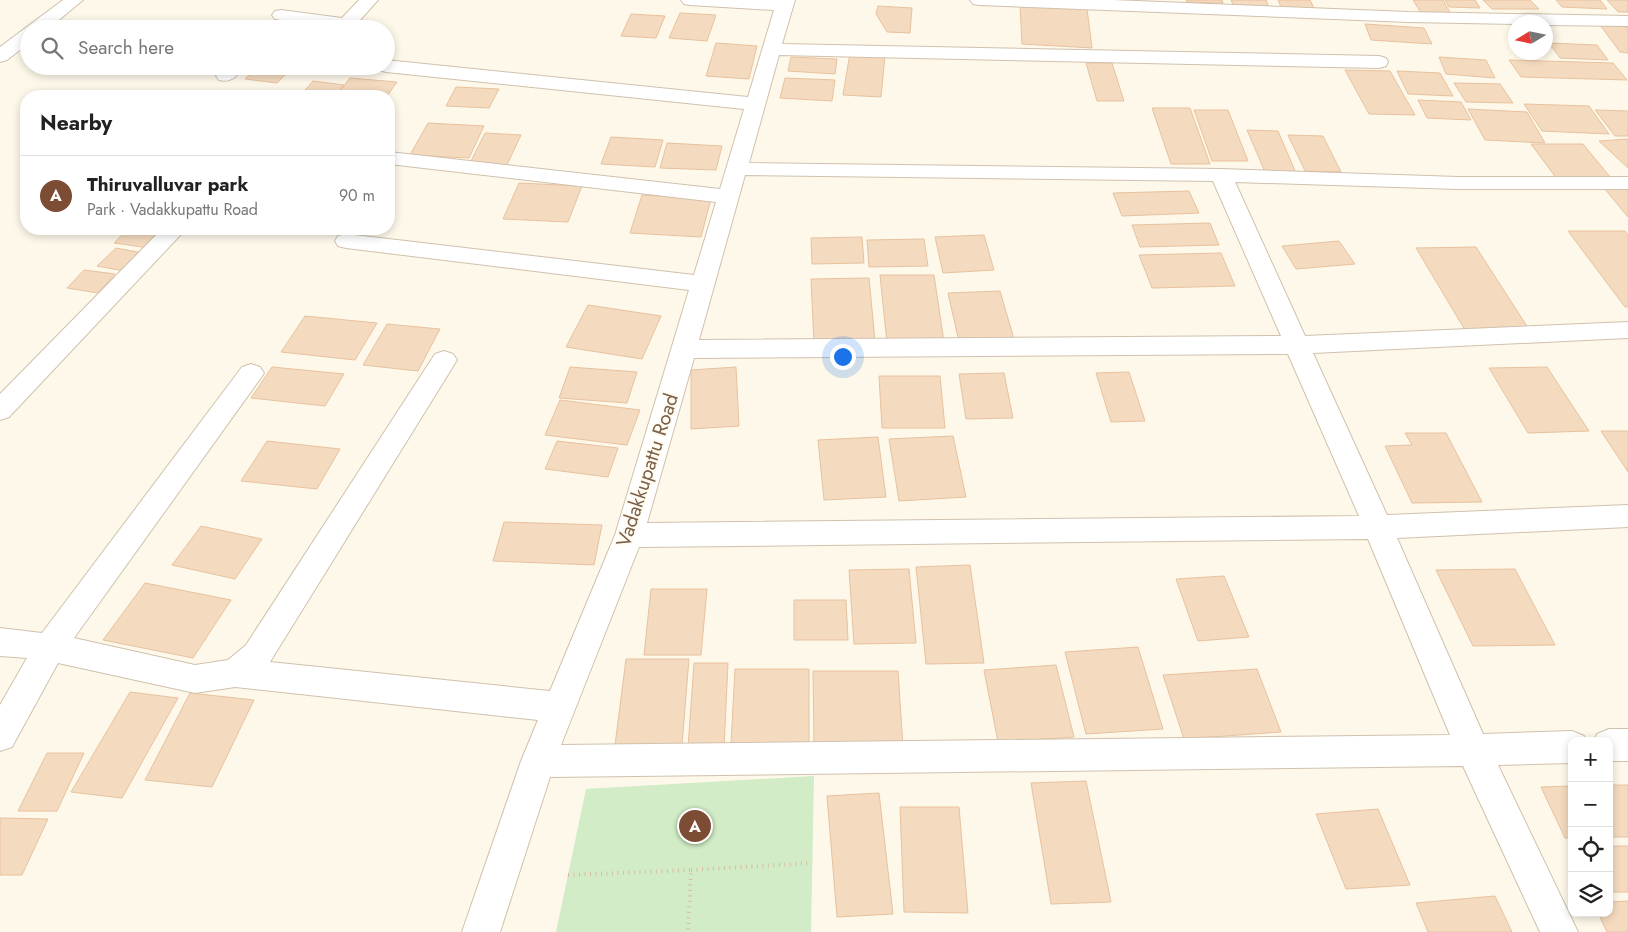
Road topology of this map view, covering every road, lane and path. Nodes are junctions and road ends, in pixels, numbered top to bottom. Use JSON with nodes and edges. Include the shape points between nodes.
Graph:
{"nodes":[{"id":1,"x":74,"y":0,"type":"edge"},
{"id":2,"x":295,"y":0,"type":"edge"},
{"id":3,"x":369,"y":0,"type":"edge"},
{"id":4,"x":690,"y":0,"type":"edge"},
{"id":5,"x":979,"y":0,"type":"edge"},
{"id":6,"x":1398,"y":0,"type":"edge"},
{"id":7,"x":785,"y":3,"type":"edge"},
{"id":8,"x":1409,"y":17,"type":"junction"},
{"id":9,"x":48,"y":20,"type":"edge"},
{"id":10,"x":277,"y":20,"type":"edge"},
{"id":11,"x":350,"y":20,"type":"edge"},
{"id":12,"x":1628,"y":21,"type":"edge"},
{"id":13,"x":20,"y":41,"type":"edge"},
{"id":14,"x":772,"y":49,"type":"junction"},
{"id":15,"x":0,"y":56,"type":"edge"},
{"id":16,"x":1379,"y":62,"type":"dead end"},
{"id":17,"x":395,"y":67,"type":"edge"},
{"id":18,"x":756,"y":104,"type":"junction"},
{"id":19,"x":395,"y":159,"type":"edge"},
{"id":20,"x":736,"y":169,"type":"junction"},
{"id":21,"x":1221,"y":175,"type":"junction"},
{"id":22,"x":1628,"y":183,"type":"edge"},
{"id":23,"x":728,"y":197,"type":"junction"},
{"id":24,"x":170,"y":235,"type":"edge"},
{"id":25,"x":346,"y":241,"type":"dead end"},
{"id":26,"x":702,"y":284,"type":"junction"},
{"id":27,"x":1626,"y":333,"type":"edge"},
{"id":28,"x":1298,"y":345,"type":"junction"},
{"id":29,"x":685,"y":349,"type":"junction"},
{"id":30,"x":444,"y":360,"type":"dead end"},
{"id":31,"x":251,"y":373,"type":"dead end"},
{"id":32,"x":0,"y":410,"type":"edge"},
{"id":33,"x":1628,"y":516,"type":"edge"},
{"id":34,"x":1378,"y":527,"type":"junction"},
{"id":35,"x":629,"y":535,"type":"junction"},
{"id":36,"x":0,"y":642,"type":"edge"},
{"id":37,"x":50,"y":647,"type":"junction"},
{"id":38,"x":235,"y":673,"type":"junction"},
{"id":39,"x":560,"y":707,"type":"junction"},
{"id":40,"x":0,"y":736,"type":"edge"},
{"id":41,"x":1613,"y":745,"type":"edge"},
{"id":42,"x":1628,"y":745,"type":"edge"},
{"id":43,"x":1568,"y":747,"type":"edge"},
{"id":44,"x":1472,"y":750,"type":"junction"},
{"id":45,"x":538,"y":761,"type":"junction"},
{"id":46,"x":812,"y":863,"type":"dead end"},
{"id":47,"x":692,"y":870,"type":"junction"},
{"id":48,"x":568,"y":876,"type":"dead end"},
{"id":49,"x":481,"y":932,"type":"edge"},
{"id":50,"x":688,"y":932,"type":"edge"},
{"id":51,"x":1559,"y":932,"type":"edge"}],
"edges":[{"from":1,"to":9,"type":"street"},
{"from":2,"to":10,"type":"street"},
{"from":3,"to":11,"type":"street"},
{"from":4,"to":7,"type":"street"},
{"from":5,"to":8,"type":"street"},
{"from":6,"to":8,"type":"street"},
{"from":7,"to":14,"type":"street","name":"Vadakkupattu Road"},
{"from":8,"to":12,"type":"street"},
{"from":13,"to":15,"type":"street"},
{"from":14,"to":16,"type":"street"},
{"from":14,"to":18,"type":"street","name":"Vadakkupattu Road"},
{"from":17,"to":18,"type":"street"},
{"from":18,"to":20,"type":"street","name":"Vadakkupattu Road"},
{"from":19,"to":23,"type":"street"},
{"from":20,"to":21,"type":"street"},
{"from":20,"to":23,"type":"street","name":"Vadakkupattu Road"},
{"from":21,"to":22,"type":"street","via":[[1458,183]]},
{"from":21,"to":28,"type":"street"},
{"from":23,"to":26,"type":"street","name":"Vadakkupattu Road"},
{"from":24,"to":32,"type":"street"},
{"from":25,"to":26,"type":"street"},
{"from":26,"to":29,"type":"street","name":"Vadakkupattu Road"},
{"from":27,"to":28,"type":"street"},
{"from":28,"to":29,"type":"street"},
{"from":28,"to":34,"type":"street"},
{"from":29,"to":35,"type":"street","name":"Vadakkupattu Road"},
{"from":30,"to":38,"type":"street","via":[[257,655]]},
{"from":31,"to":37,"type":"street"},
{"from":33,"to":34,"type":"street"},
{"from":34,"to":35,"type":"street"},
{"from":34,"to":44,"type":"street"},
{"from":35,"to":39,"type":"street","name":"Vadakkupattu Road"},
{"from":36,"to":37,"type":"street"},
{"from":37,"to":38,"type":"street","via":[[195,679]]},
{"from":37,"to":40,"type":"street"},
{"from":38,"to":39,"type":"street"},
{"from":39,"to":45,"type":"street","name":"Vadakkupattu Road"},
{"from":41,"to":42,"type":"street"},
{"from":43,"to":44,"type":"street"},
{"from":44,"to":45,"type":"street"},
{"from":44,"to":51,"type":"street"},
{"from":45,"to":49,"type":"street","name":"Vadakkupattu Road"},
{"from":46,"to":47,"type":"path"},
{"from":47,"to":48,"type":"path"},
{"from":47,"to":50,"type":"path"}]}
